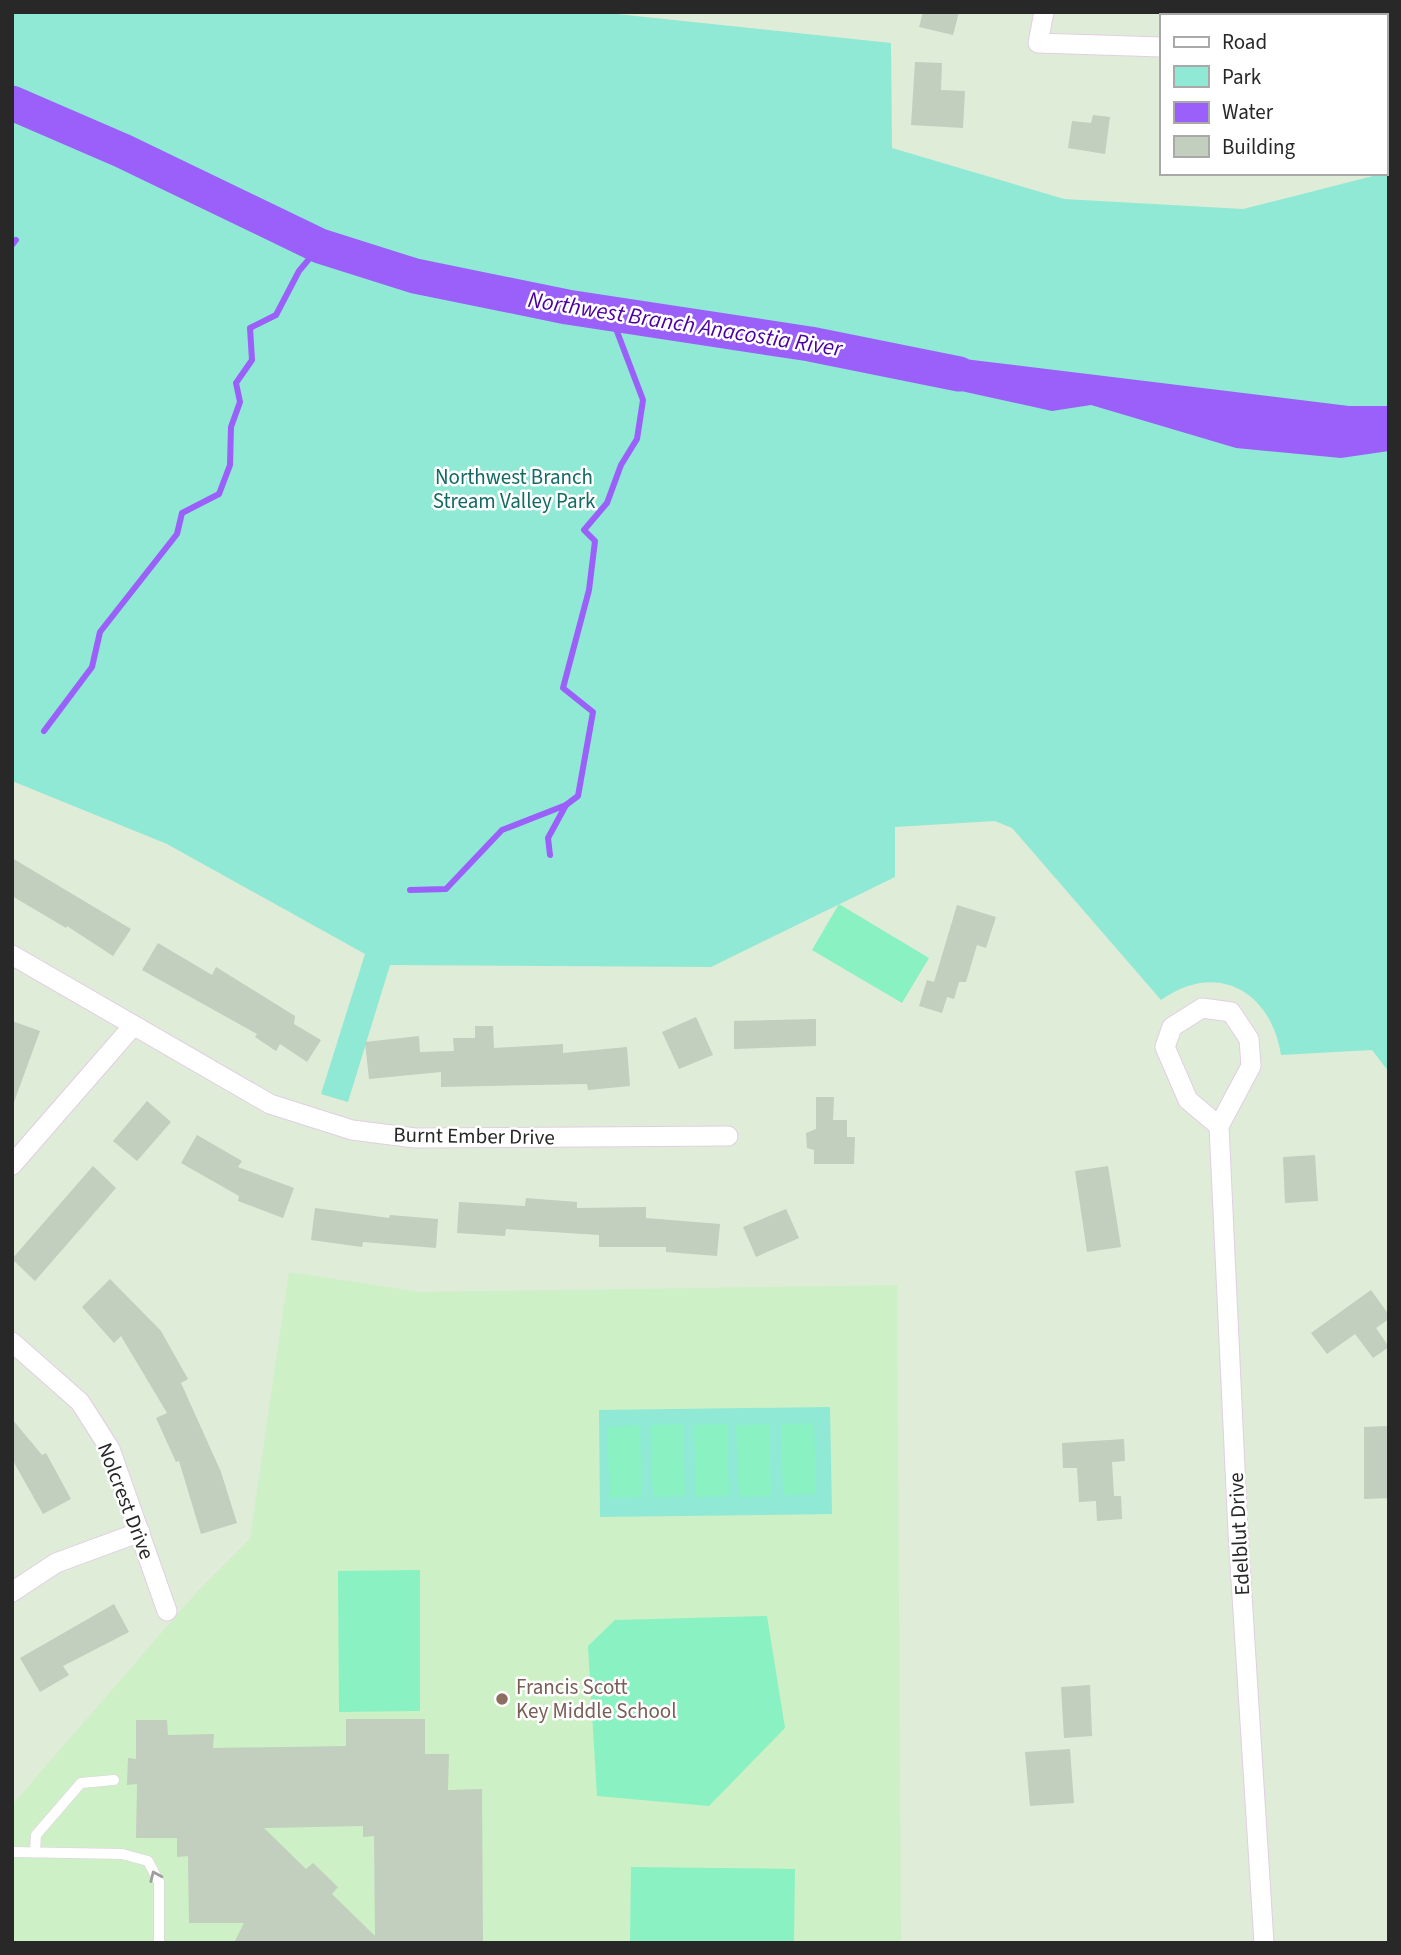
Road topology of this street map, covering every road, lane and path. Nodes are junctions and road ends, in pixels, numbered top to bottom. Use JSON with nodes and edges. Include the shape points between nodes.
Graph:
{"nodes":[{"id":1,"x":1044,"y":12,"type":"edge"},
{"id":2,"x":1160,"y":47,"type":"edge"},
{"id":3,"x":12,"y":955,"type":"edge"},
{"id":4,"x":133,"y":1026,"type":"junction"},
{"id":5,"x":1219,"y":1126,"type":"junction"},
{"id":6,"x":728,"y":1136,"type":"dead end"},
{"id":7,"x":12,"y":1166,"type":"edge"},
{"id":8,"x":12,"y":1342,"type":"edge"},
{"id":9,"x":140,"y":1532,"type":"junction"},
{"id":10,"x":12,"y":1592,"type":"edge"},
{"id":11,"x":167,"y":1611,"type":"dead end"},
{"id":12,"x":114,"y":1780,"type":"dead end"},
{"id":13,"x":12,"y":1852,"type":"edge"},
{"id":14,"x":35,"y":1852,"type":"junction"},
{"id":15,"x":159,"y":1943,"type":"edge"},
{"id":16,"x":1264,"y":1943,"type":"edge"}],
"edges":[{"from":1,"to":2,"type":"street","via":[[1038,43]]},
{"from":3,"to":4,"type":"street","name":"Burnt Ember Drive"},
{"from":4,"to":6,"type":"street","name":"Burnt Ember Drive","via":[[270,1104],[352,1130],[415,1138]]},
{"from":4,"to":7,"type":"street"},
{"from":5,"to":5,"type":"street","via":[[1251,1066],[1250,1039],[1231,1012],[1202,1008],[1172,1027],[1165,1047],[1188,1100]]},
{"from":5,"to":16,"type":"street","name":"Edelblut Drive"},
{"from":8,"to":9,"type":"street","name":"Nolcrest Drive","via":[[80,1402],[110,1449]]},
{"from":9,"to":10,"type":"street","via":[[56,1563]]},
{"from":9,"to":11,"type":"street","name":"Nolcrest Drive"},
{"from":12,"to":14,"type":"lane","via":[[82,1783],[36,1835]]},
{"from":13,"to":14,"type":"lane"},
{"from":15,"to":14,"type":"lane","one_way":true,"via":[[159,1882],[148,1861],[122,1854]]}]}
